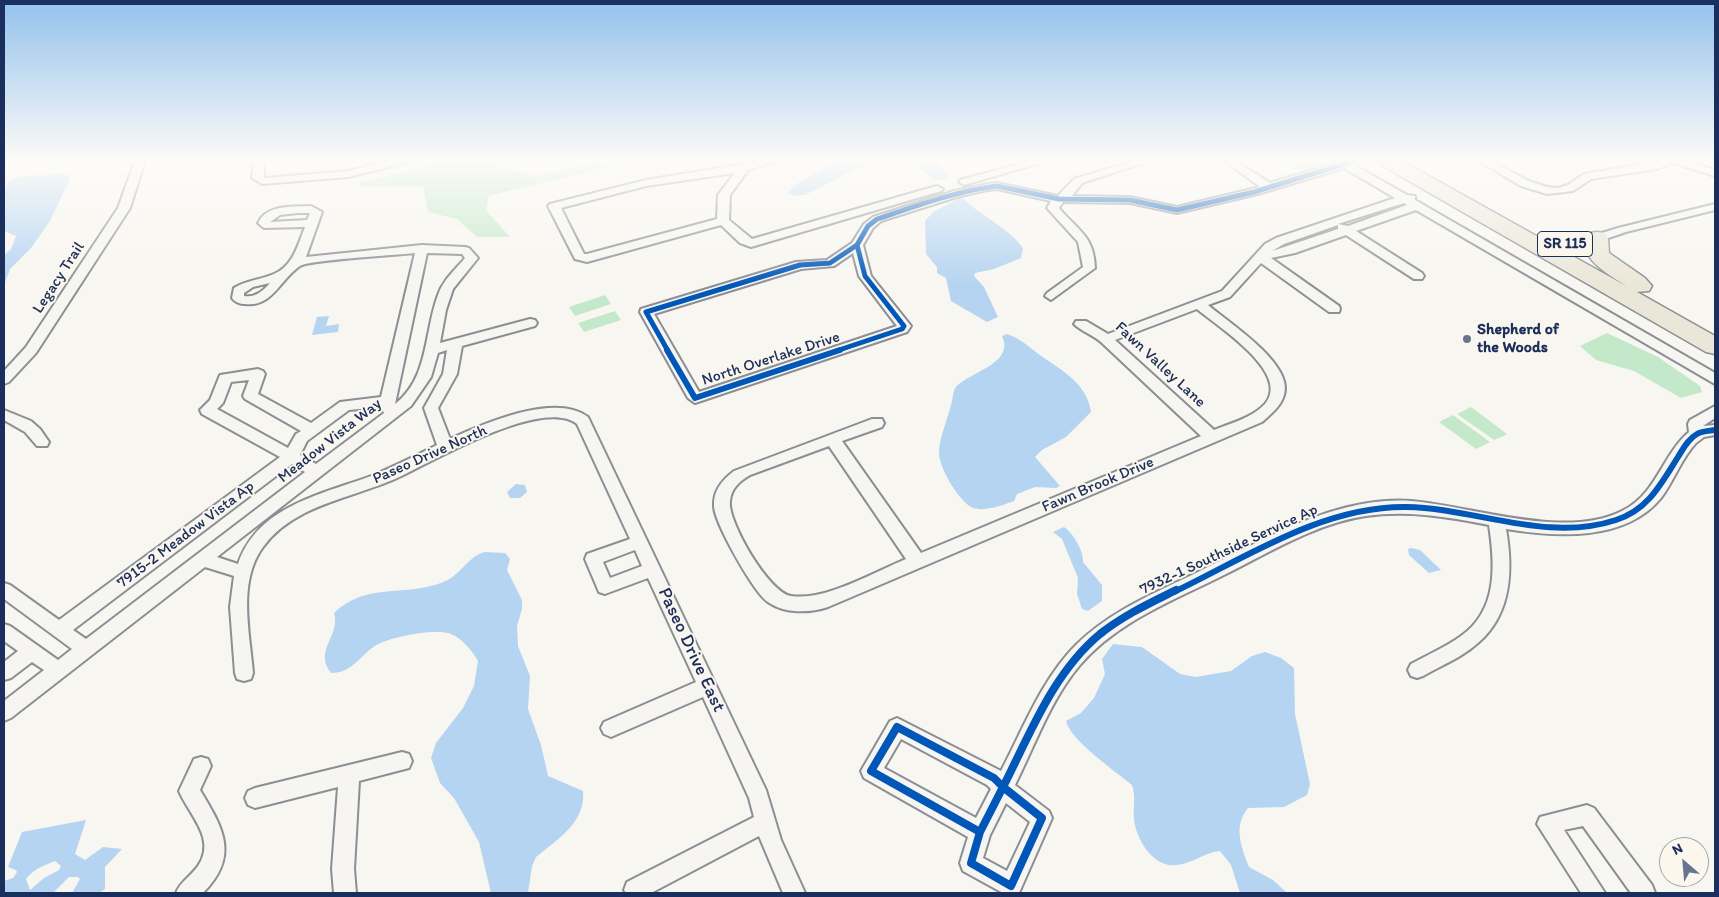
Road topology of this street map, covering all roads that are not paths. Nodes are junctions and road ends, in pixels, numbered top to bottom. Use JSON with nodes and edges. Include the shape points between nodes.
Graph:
{"nodes":[{"id":1,"x":126,"y":203,"type":"edge"},
{"id":2,"x":567,"y":203,"type":"edge"},
{"id":3,"x":723,"y":203,"type":"edge"},
{"id":4,"x":893,"y":203,"type":"edge"},
{"id":5,"x":926,"y":203,"type":"edge"},
{"id":6,"x":1055,"y":203,"type":"edge"},
{"id":7,"x":1143,"y":203,"type":"edge"},
{"id":8,"x":1205,"y":203,"type":"edge"},
{"id":9,"x":1389,"y":203,"type":"edge"},
{"id":10,"x":1413,"y":203,"type":"edge"},
{"id":11,"x":1420,"y":203,"type":"edge"},
{"id":12,"x":1462,"y":203,"type":"edge"},
{"id":13,"x":1490,"y":203,"type":"edge"},
{"id":14,"x":1715,"y":206,"type":"edge"},
{"id":15,"x":723,"y":221,"type":"junction"},
{"id":16,"x":1334,"y":222,"type":"junction"},
{"id":17,"x":312,"y":223,"type":"dead end"},
{"id":18,"x":1507,"y":228,"type":"junction"},
{"id":19,"x":1347,"y":230,"type":"junction"},
{"id":20,"x":1597,"y":238,"type":"junction"},
{"id":21,"x":857,"y":245,"type":"junction"},
{"id":22,"x":1570,"y":247,"type":"junction"},
{"id":23,"x":422,"y":249,"type":"junction"},
{"id":24,"x":1261,"y":257,"type":"junction"},
{"id":25,"x":298,"y":261,"type":"junction"},
{"id":26,"x":1418,"y":276,"type":"dead end"},
{"id":27,"x":279,"y":277,"type":"dead end"},
{"id":28,"x":1641,"y":286,"type":"junction"},
{"id":29,"x":1051,"y":296,"type":"dead end"},
{"id":30,"x":1200,"y":305,"type":"junction"},
{"id":31,"x":1334,"y":309,"type":"dead end"},
{"id":32,"x":530,"y":323,"type":"dead end"},
{"id":33,"x":1081,"y":324,"type":"dead end"},
{"id":34,"x":1715,"y":327,"type":"edge"},
{"id":35,"x":1106,"y":339,"type":"junction"},
{"id":36,"x":455,"y":345,"type":"junction"},
{"id":37,"x":1715,"y":346,"type":"edge"},
{"id":38,"x":432,"y":350,"type":"junction"},
{"id":39,"x":4,"y":379,"type":"edge"},
{"id":40,"x":1715,"y":379,"type":"edge"},
{"id":41,"x":389,"y":408,"type":"junction"},
{"id":42,"x":1715,"y":410,"type":"edge"},
{"id":43,"x":574,"y":414,"type":"joint"},
{"id":44,"x":4,"y":415,"type":"edge"},
{"id":45,"x":876,"y":423,"type":"dead end"},
{"id":46,"x":311,"y":430,"type":"junction"},
{"id":47,"x":1715,"y":430,"type":"edge"},
{"id":48,"x":1697,"y":434,"type":"junction"},
{"id":49,"x":1212,"y":437,"type":"junction"},
{"id":50,"x":832,"y":439,"type":"junction"},
{"id":51,"x":42,"y":442,"type":"dead end"},
{"id":52,"x":444,"y":447,"type":"junction"},
{"id":53,"x":290,"y":457,"type":"junction"},
{"id":54,"x":318,"y":472,"type":"junction"},
{"id":55,"x":284,"y":508,"type":"junction"},
{"id":56,"x":1497,"y":522,"type":"junction"},
{"id":57,"x":640,"y":542,"type":"junction"},
{"id":58,"x":204,"y":560,"type":"junction"},
{"id":59,"x":917,"y":561,"type":"junction"},
{"id":60,"x":653,"y":569,"type":"junction"},
{"id":61,"x":243,"y":572,"type":"junction"},
{"id":62,"x":4,"y":590,"type":"edge"},
{"id":63,"x":59,"y":630,"type":"junction"},
{"id":64,"x":4,"y":631,"type":"edge"},
{"id":65,"x":87,"y":650,"type":"junction"},
{"id":66,"x":32,"y":651,"type":"junction"},
{"id":67,"x":1416,"y":670,"type":"dead end"},
{"id":68,"x":59,"y":671,"type":"junction"},
{"id":69,"x":4,"y":672,"type":"edge"},
{"id":70,"x":244,"y":673,"type":"dead end"},
{"id":71,"x":707,"y":686,"type":"junction"},
{"id":72,"x":4,"y":712,"type":"edge"},
{"id":73,"x":611,"y":728,"type":"dead end"},
{"id":74,"x":402,"y":760,"type":"dead end"},
{"id":75,"x":201,"y":766,"type":"dead end"},
{"id":76,"x":349,"y":775,"type":"junction"},
{"id":77,"x":1004,"y":788,"type":"junction"},
{"id":78,"x":255,"y":798,"type":"dead end"},
{"id":79,"x":765,"y":822,"type":"junction"},
{"id":80,"x":980,"y":832,"type":"junction"},
{"id":81,"x":635,"y":890,"type":"dead end"},
{"id":82,"x":187,"y":893,"type":"edge"},
{"id":83,"x":345,"y":893,"type":"edge"},
{"id":84,"x":794,"y":893,"type":"edge"},
{"id":85,"x":1594,"y":893,"type":"edge"},
{"id":86,"x":1644,"y":893,"type":"edge"}],
"edges":[{"from":1,"to":39,"type":"street","name":"Legacy Trail","via":[[31,350]]},
{"from":2,"to":15,"type":"street","via":[[554,206],[578,256],[587,258]]},
{"from":3,"to":15,"type":"street"},
{"from":4,"to":15,"type":"street","via":[[751,243]]},
{"from":5,"to":21,"type":"street","via":[[890,214],[868,226]]},
{"from":6,"to":29,"type":"street","via":[[1053,208],[1084,238],[1090,258],[1089,268]]},
{"from":7,"to":8,"type":"street","via":[[1177,210]]},
{"from":9,"to":16,"type":"street"},
{"from":10,"to":19,"type":"street"},
{"from":11,"to":40,"type":"street"},
{"from":12,"to":18,"type":"highway","number":"SR 115"},
{"from":13,"to":22,"type":"highway","number":"SR 115"},
{"from":14,"to":20,"type":"street"},
{"from":16,"to":19,"type":"street"},
{"from":16,"to":24,"type":"street","via":[[1280,241]]},
{"from":17,"to":25,"type":"street"},
{"from":18,"to":22,"type":"highway","via":[[1542,244]]},
{"from":18,"to":37,"type":"highway","number":"SR 115"},
{"from":19,"to":24,"type":"street"},
{"from":19,"to":26,"type":"street"},
{"from":20,"to":22,"type":"street"},
{"from":20,"to":28,"type":"highway","via":[[1601,258]]},
{"from":21,"to":21,"type":"street","name":"North Overlake Drive","via":[[830,263],[800,265],[646,312],[695,398],[902,329],[904,326],[865,276]]},
{"from":22,"to":28,"type":"highway","number":"SR 115"},
{"from":23,"to":25,"type":"street","name":"Meadow Vista Way"},
{"from":23,"to":38,"type":"street","name":"Meadow Vista Way","via":[[465,251],[472,258],[459,271],[444,295]]},
{"from":23,"to":41,"type":"street"},
{"from":24,"to":30,"type":"street","via":[[1226,294]]},
{"from":24,"to":31,"type":"street"},
{"from":25,"to":27,"type":"street"},
{"from":28,"to":34,"type":"highway","number":"SR 115"},
{"from":30,"to":35,"type":"street"},
{"from":30,"to":49,"type":"street","name":"Fawn Brook Drive","via":[[1261,355],[1275,373],[1278,383],[1278,394],[1267,411]]},
{"from":32,"to":36,"type":"street"},
{"from":33,"to":35,"type":"street","name":"Fawn Valley Lane"},
{"from":35,"to":49,"type":"street","name":"Fawn Valley Lane"},
{"from":36,"to":38,"type":"street"},
{"from":36,"to":52,"type":"street","via":[[450,374],[431,408]]},
{"from":38,"to":41,"type":"street","name":"Meadow Vista Way","via":[[428,372],[420,388]]},
{"from":41,"to":46,"type":"street","name":"7915-2 Meadow Vista Ap","via":[[345,405]]},
{"from":41,"to":54,"type":"street","name":"Meadow Vista Way"},
{"from":42,"to":48,"type":"street","name":"7932-1 Southside Service Ap","via":[[1695,424]]},
{"from":43,"to":52,"type":"street","name":"Paseo Drive North","via":[[545,414],[507,423]]},
{"from":43,"to":57,"type":"street","name":"Paseo Drive East","via":[[583,422]]},
{"from":44,"to":51,"type":"street","via":[[36,431]]},
{"from":45,"to":50,"type":"street"},
{"from":46,"to":53,"type":"street","name":"7915-2 Meadow Vista Ap","via":[[301,438]]},
{"from":46,"to":53,"type":"street","via":[[250,396],[258,374],[225,378],[216,403],[207,410]]},
{"from":47,"to":48,"type":"street"},
{"from":48,"to":56,"type":"street","name":"7932-1 Southside Service Ap","via":[[1682,450],[1650,502],[1622,518],[1603,524],[1554,528]]},
{"from":49,"to":59,"type":"street","name":"Fawn Brook Drive"},
{"from":50,"to":59,"type":"street"},
{"from":50,"to":59,"type":"street","name":"Fawn Brook Drive","via":[[744,471],[724,489],[720,501],[722,512],[760,581],[774,597],[793,604],[822,602]]},
{"from":52,"to":55,"type":"street","name":"Paseo Drive North","via":[[389,475]]},
{"from":53,"to":54,"type":"street"},
{"from":53,"to":63,"type":"street","name":"7915-2 Meadow Vista Ap"},
{"from":54,"to":55,"type":"street","name":"Meadow Vista Way"},
{"from":55,"to":58,"type":"street","name":"Meadow Vista Way"},
{"from":55,"to":61,"type":"street","name":"Paseo Drive North","via":[[256,545]]},
{"from":56,"to":67,"type":"street","via":[[1502,565],[1497,604],[1473,637]]},
{"from":56,"to":77,"type":"street","name":"7932-1 Southside Service Ap","via":[[1409,507],[1349,512],[1311,525],[1134,611],[1092,641],[1067,667]]},
{"from":57,"to":60,"type":"street","name":"Paseo Drive East"},
{"from":57,"to":60,"type":"street","via":[[592,559],[604,588]]},
{"from":58,"to":61,"type":"street"},
{"from":58,"to":65,"type":"street","name":"Meadow Vista Way"},
{"from":60,"to":71,"type":"street","name":"Paseo Drive East"},
{"from":61,"to":70,"type":"street","name":"Paseo Drive North","via":[[238,596]]},
{"from":62,"to":63,"type":"street"},
{"from":63,"to":65,"type":"street"},
{"from":64,"to":66,"type":"street"},
{"from":65,"to":68,"type":"street","name":"Meadow Vista Way"},
{"from":66,"to":68,"type":"street"},
{"from":66,"to":69,"type":"street"},
{"from":68,"to":72,"type":"street","name":"Meadow Vista Way"},
{"from":71,"to":73,"type":"street"},
{"from":71,"to":79,"type":"street","name":"Paseo Drive East","via":[[759,797]]},
{"from":74,"to":76,"type":"street"},
{"from":75,"to":82,"type":"street","via":[[189,791],[215,840],[214,855],[196,886]]},
{"from":76,"to":78,"type":"street"},
{"from":76,"to":83,"type":"street","via":[[343,869]]},
{"from":77,"to":80,"type":"street","name":"7932-1 Southside Service Ap"},
{"from":77,"to":80,"type":"street","name":"7932-1 Southside Service Ap","via":[[1016,801],[1042,818],[1011,886],[971,863]]},
{"from":77,"to":80,"type":"street","via":[[994,778],[897,727],[871,771]]},
{"from":79,"to":81,"type":"street"},
{"from":79,"to":84,"type":"street","name":"Paseo Drive East"},
{"from":85,"to":86,"type":"street","via":[[1547,824],[1587,815]]}]}
